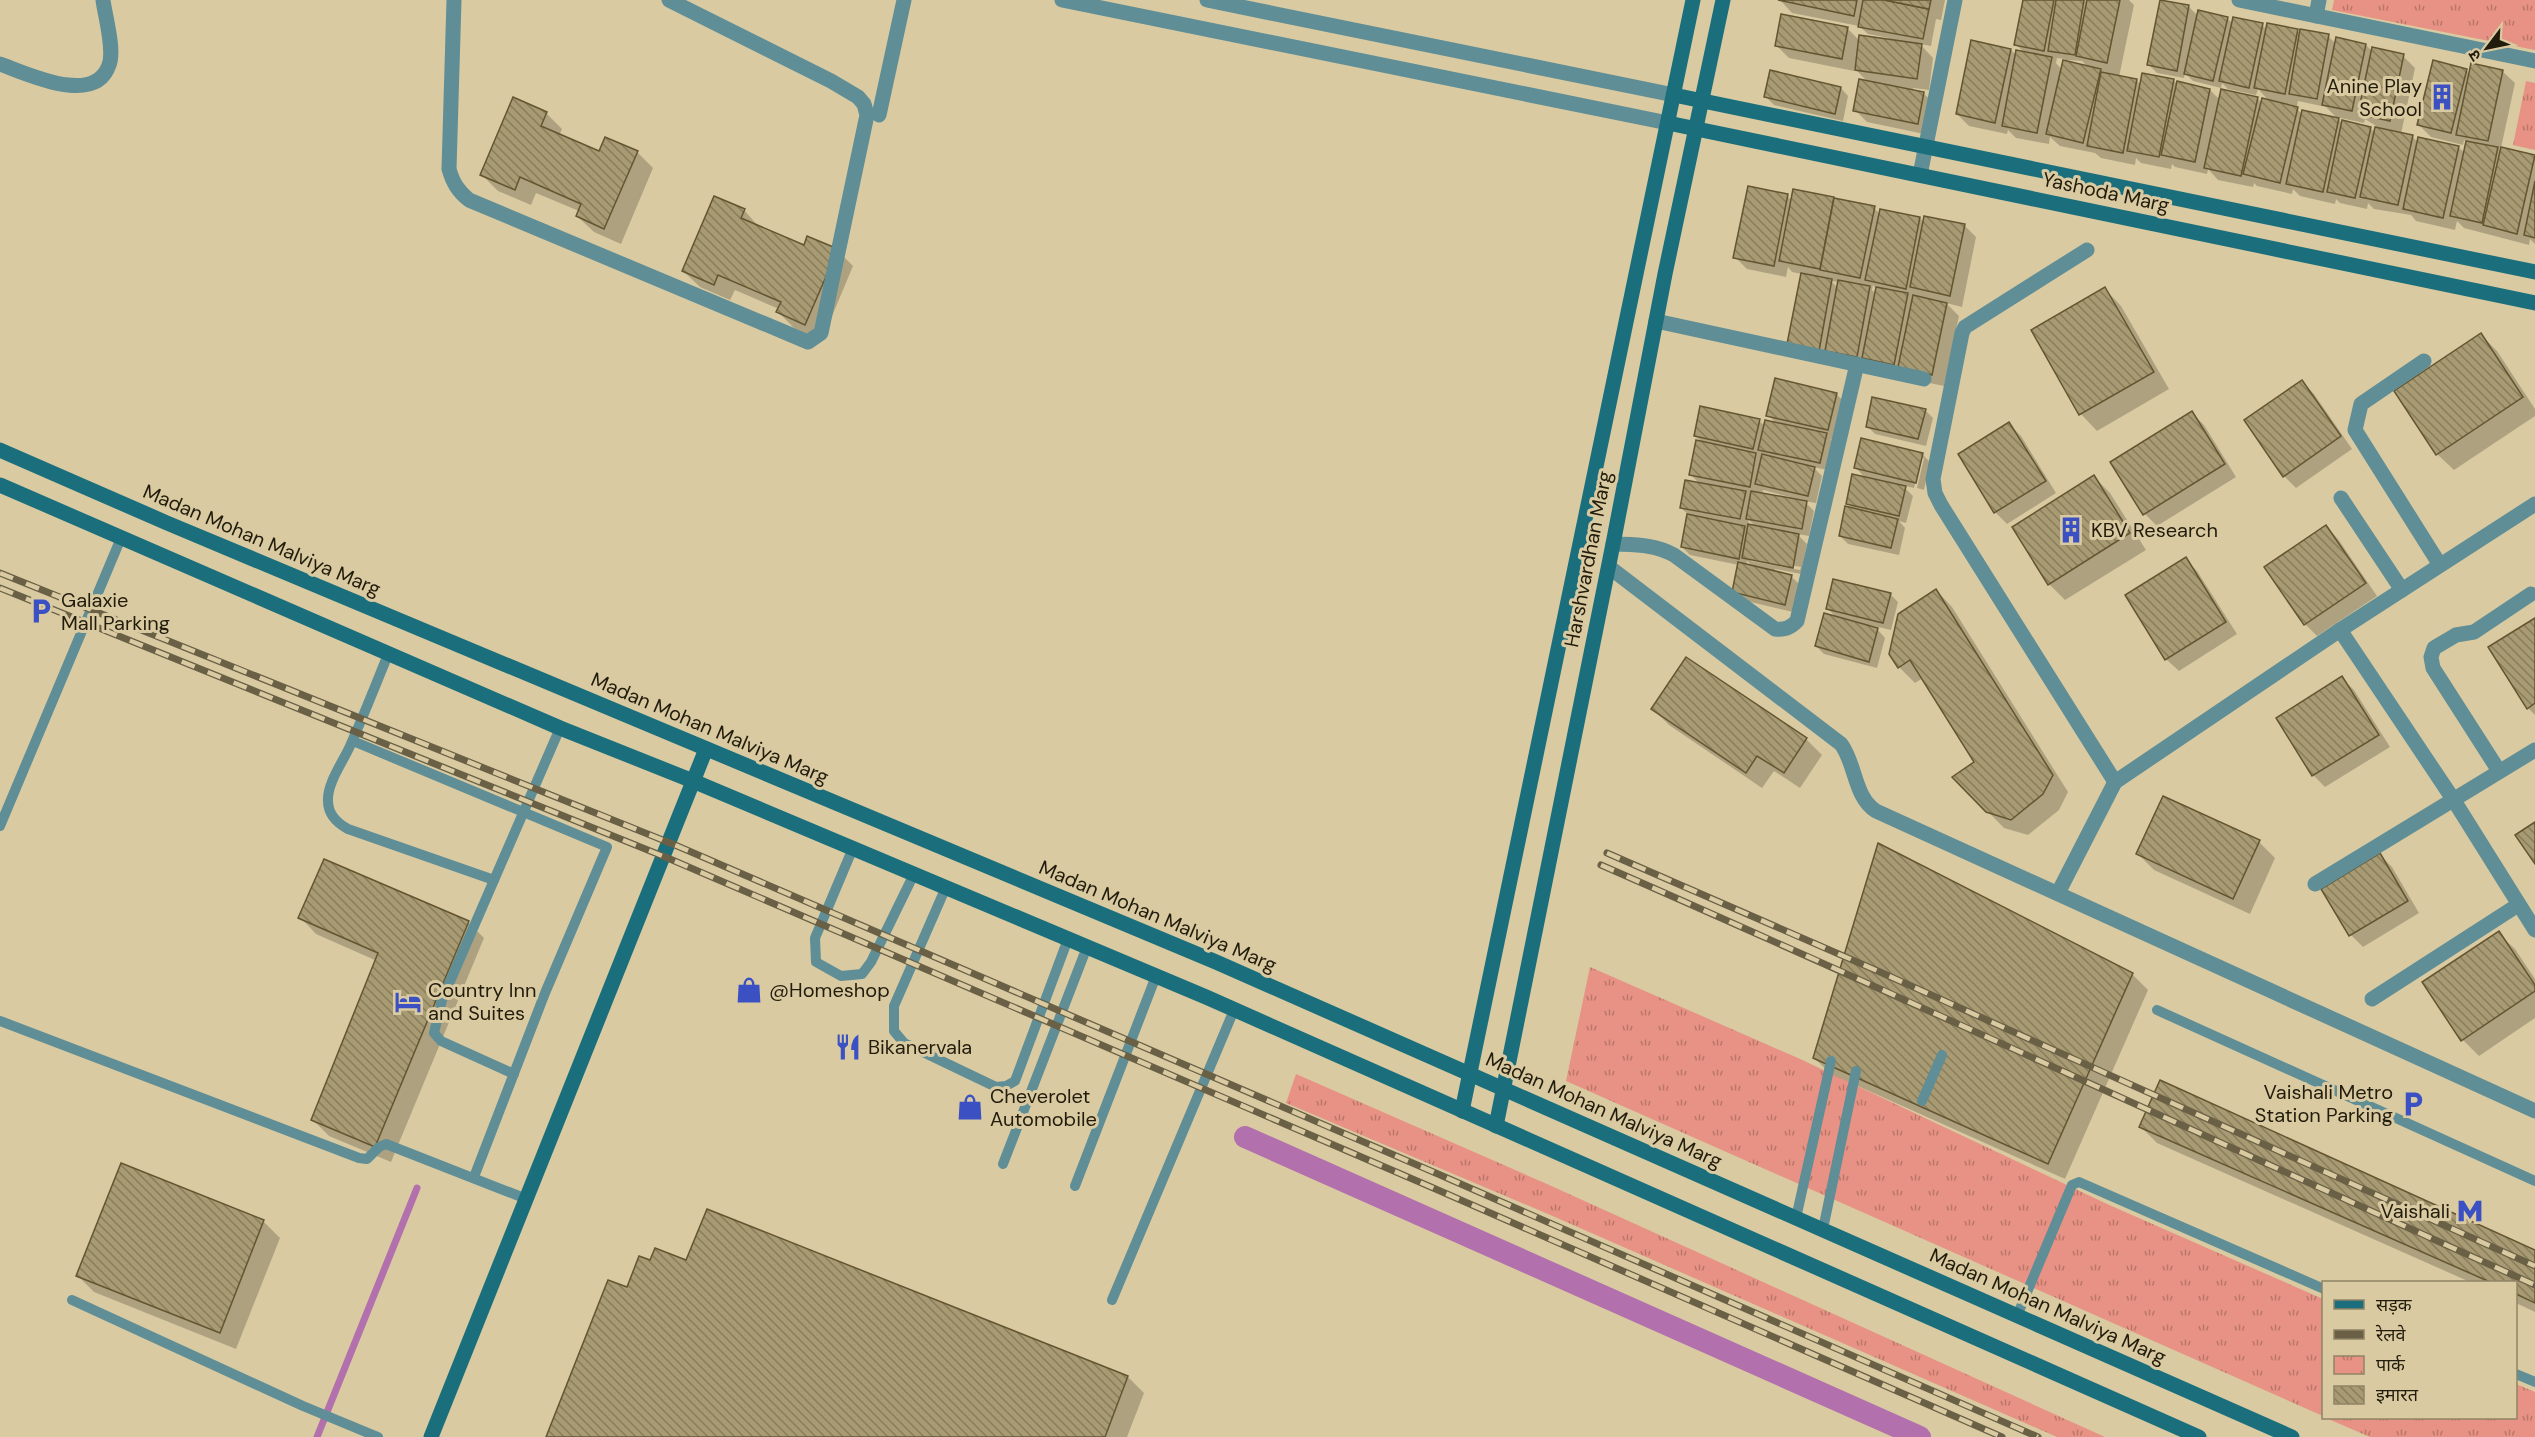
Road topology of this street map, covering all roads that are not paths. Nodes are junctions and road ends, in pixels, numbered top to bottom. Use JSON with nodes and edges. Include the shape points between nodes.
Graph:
{"nodes":[{"id":1,"x":103,"y":0,"type":"edge"},
{"id":2,"x":454,"y":0,"type":"edge"},
{"id":3,"x":904,"y":0,"type":"edge"},
{"id":4,"x":1062,"y":0,"type":"edge"},
{"id":5,"x":1207,"y":0,"type":"edge"},
{"id":6,"x":1693,"y":0,"type":"edge"},
{"id":7,"x":1723,"y":0,"type":"edge"},
{"id":8,"x":1955,"y":0,"type":"edge"},
{"id":9,"x":2240,"y":0,"type":"edge"},
{"id":10,"x":2319,"y":0,"type":"edge"},
{"id":11,"x":674,"y":1,"type":"edge"},
{"id":12,"x":2316,"y":16,"type":"junction"},
{"id":13,"x":2535,"y":61,"type":"edge"},
{"id":14,"x":0,"y":64,"type":"edge"},
{"id":15,"x":1674,"y":95,"type":"junction"},
{"id":16,"x":1701,"y":101,"type":"junction"},
{"id":17,"x":879,"y":115,"type":"dead end"},
{"id":18,"x":1668,"y":123,"type":"junction"},
{"id":19,"x":1696,"y":129,"type":"junction"},
{"id":20,"x":1926,"y":147,"type":"junction"},
{"id":21,"x":1920,"y":175,"type":"junction"},
{"id":22,"x":2087,"y":250,"type":"dead end"},
{"id":23,"x":2535,"y":272,"type":"edge"},
{"id":24,"x":2535,"y":303,"type":"edge"},
{"id":25,"x":1656,"y":321,"type":"junction"},
{"id":26,"x":2424,"y":361,"type":"dead end"},
{"id":27,"x":1857,"y":364,"type":"junction"},
{"id":28,"x":1924,"y":379,"type":"dead end"},
{"id":29,"x":0,"y":450,"type":"edge"},
{"id":30,"x":0,"y":485,"type":"edge"},
{"id":31,"x":2342,"y":498,"type":"dead end"},
{"id":32,"x":2535,"y":504,"type":"edge"},
{"id":33,"x":121,"y":538,"type":"junction"},
{"id":34,"x":1613,"y":544,"type":"junction"},
{"id":35,"x":2440,"y":565,"type":"junction"},
{"id":36,"x":1609,"y":567,"type":"junction"},
{"id":37,"x":2402,"y":590,"type":"junction"},
{"id":38,"x":2531,"y":594,"type":"dead end"},
{"id":39,"x":2340,"y":630,"type":"junction"},
{"id":40,"x":389,"y":652,"type":"junction"},
{"id":41,"x":560,"y":728,"type":"junction"},
{"id":42,"x":353,"y":741,"type":"junction"},
{"id":43,"x":706,"y":749,"type":"junction"},
{"id":44,"x":2535,"y":750,"type":"edge"},
{"id":45,"x":2499,"y":771,"type":"junction"},
{"id":46,"x":693,"y":781,"type":"junction"},
{"id":47,"x":2115,"y":782,"type":"junction"},
{"id":48,"x":2452,"y":799,"type":"junction"},
{"id":49,"x":523,"y":810,"type":"junction"},
{"id":50,"x":0,"y":826,"type":"edge"},
{"id":51,"x":853,"y":848,"type":"junction"},
{"id":52,"x":914,"y":874,"type":"junction"},
{"id":53,"x":494,"y":880,"type":"junction"},
{"id":54,"x":2315,"y":884,"type":"dead end"},
{"id":55,"x":946,"y":887,"type":"junction"},
{"id":56,"x":2058,"y":893,"type":"junction"},
{"id":57,"x":2518,"y":905,"type":"junction"},
{"id":58,"x":2535,"y":930,"type":"edge"},
{"id":59,"x":1068,"y":939,"type":"junction"},
{"id":60,"x":1087,"y":947,"type":"junction"},
{"id":61,"x":1156,"y":976,"type":"junction"},
{"id":62,"x":2372,"y":999,"type":"dead end"},
{"id":63,"x":1234,"y":1010,"type":"junction"},
{"id":64,"x":2157,"y":1010,"type":"dead end"},
{"id":65,"x":0,"y":1021,"type":"edge"},
{"id":66,"x":1942,"y":1055,"type":"dead end"},
{"id":67,"x":1831,"y":1061,"type":"dead end"},
{"id":68,"x":1856,"y":1071,"type":"dead end"},
{"id":69,"x":514,"y":1074,"type":"junction"},
{"id":70,"x":1470,"y":1074,"type":"junction"},
{"id":71,"x":1503,"y":1089,"type":"junction"},
{"id":72,"x":1923,"y":1101,"type":"dead end"},
{"id":73,"x":1462,"y":1111,"type":"junction"},
{"id":74,"x":2535,"y":1111,"type":"edge"},
{"id":75,"x":1496,"y":1126,"type":"junction"},
{"id":76,"x":1003,"y":1164,"type":"dead end"},
{"id":77,"x":474,"y":1177,"type":"junction"},
{"id":78,"x":2535,"y":1181,"type":"edge"},
{"id":79,"x":1075,"y":1186,"type":"dead end"},
{"id":80,"x":525,"y":1198,"type":"junction"},
{"id":81,"x":1796,"y":1218,"type":"junction"},
{"id":82,"x":1823,"y":1229,"type":"junction"},
{"id":83,"x":2322,"y":1288,"type":"edge"},
{"id":84,"x":72,"y":1300,"type":"dead end"},
{"id":85,"x":1112,"y":1300,"type":"dead end"},
{"id":86,"x":2017,"y":1316,"type":"junction"},
{"id":87,"x":2517,"y":1374,"type":"edge"},
{"id":88,"x":2535,"y":1382,"type":"edge"},
{"id":89,"x":378,"y":1437,"type":"edge"},
{"id":90,"x":431,"y":1437,"type":"edge"},
{"id":91,"x":2199,"y":1437,"type":"edge"},
{"id":92,"x":2292,"y":1437,"type":"edge"}],
"edges":[{"from":1,"to":14,"type":"street","via":[[110,47],[109,65],[99,79],[79,87],[59,85]]},
{"from":2,"to":11,"type":"street","via":[[449,169],[454,185],[468,200],[808,342],[821,333],[867,115],[864,104],[831,81]]},
{"from":3,"to":17,"type":"street"},
{"from":4,"to":18,"type":"street"},
{"from":5,"to":15,"type":"street"},
{"from":6,"to":15,"type":"main road","name":"Harshvardhan Marg"},
{"from":7,"to":16,"type":"main road","name":"Harshvardhan Marg"},
{"from":8,"to":20,"type":"street"},
{"from":9,"to":12,"type":"street"},
{"from":10,"to":12,"type":"street"},
{"from":12,"to":13,"type":"street"},
{"from":15,"to":16,"type":"main road","name":"Yashoda Marg"},
{"from":15,"to":18,"type":"main road","name":"Harshvardhan Marg"},
{"from":16,"to":19,"type":"main road","name":"Harshvardhan Marg"},
{"from":16,"to":20,"type":"main road","name":"Yashoda Marg"},
{"from":18,"to":19,"type":"main road","name":"Yashoda Marg"},
{"from":18,"to":70,"type":"main road","name":"Harshvardhan Marg"},
{"from":19,"to":21,"type":"main road","name":"Yashoda Marg"},
{"from":19,"to":25,"type":"main road","name":"Harshvardhan Marg"},
{"from":20,"to":21,"type":"street"},
{"from":20,"to":23,"type":"main road","name":"Yashoda Marg"},
{"from":21,"to":24,"type":"main road","name":"Yashoda Marg"},
{"from":22,"to":47,"type":"street","via":[[1965,327],[1933,479],[1941,505]]},
{"from":25,"to":27,"type":"street"},
{"from":25,"to":34,"type":"main road","name":"Harshvardhan Marg"},
{"from":26,"to":35,"type":"street","via":[[2361,404],[2355,430]]},
{"from":27,"to":28,"type":"street"},
{"from":27,"to":34,"type":"street","via":[[1797,621],[1791,627],[1775,629],[1660,547]]},
{"from":29,"to":43,"type":"main road","name":"Madan Mohan Malviya Marg"},
{"from":30,"to":33,"type":"main road"},
{"from":31,"to":37,"type":"street"},
{"from":32,"to":35,"type":"street"},
{"from":33,"to":40,"type":"main road"},
{"from":33,"to":50,"type":"lane"},
{"from":34,"to":36,"type":"main road","name":"Harshvardhan Marg"},
{"from":35,"to":37,"type":"street"},
{"from":36,"to":56,"type":"street","via":[[1841,744],[1870,807]]},
{"from":36,"to":71,"type":"main road","name":"Harshvardhan Marg"},
{"from":37,"to":39,"type":"street"},
{"from":38,"to":45,"type":"street","via":[[2474,632],[2456,635],[2434,648],[2430,657],[2433,668]]},
{"from":39,"to":47,"type":"street"},
{"from":39,"to":48,"type":"street"},
{"from":40,"to":41,"type":"main road"},
{"from":40,"to":42,"type":"lane"},
{"from":41,"to":46,"type":"main road"},
{"from":41,"to":49,"type":"lane"},
{"from":42,"to":49,"type":"lane"},
{"from":42,"to":53,"type":"lane","via":[[327,799],[338,823]]},
{"from":43,"to":46,"type":"main road"},
{"from":43,"to":70,"type":"main road","name":"Madan Mohan Malviya Marg"},
{"from":44,"to":45,"type":"street"},
{"from":45,"to":48,"type":"street"},
{"from":46,"to":51,"type":"main road"},
{"from":46,"to":80,"type":"main road"},
{"from":47,"to":56,"type":"street"},
{"from":48,"to":54,"type":"street"},
{"from":48,"to":57,"type":"street"},
{"from":49,"to":53,"type":"lane"},
{"from":49,"to":69,"type":"lane","via":[[607,848]]},
{"from":51,"to":52,"type":"main road"},
{"from":51,"to":52,"type":"lane","via":[[815,938],[816,962],[842,976],[862,974],[871,962]]},
{"from":52,"to":55,"type":"main road"},
{"from":53,"to":69,"type":"lane","via":[[442,1000],[434,1033],[441,1041]]},
{"from":55,"to":59,"type":"main road"},
{"from":55,"to":59,"type":"lane","via":[[894,1006],[894,1031],[904,1043],[996,1086],[1015,1081]]},
{"from":56,"to":74,"type":"street"},
{"from":57,"to":58,"type":"street"},
{"from":57,"to":62,"type":"street"},
{"from":59,"to":60,"type":"main road"},
{"from":60,"to":61,"type":"main road"},
{"from":60,"to":76,"type":"lane"},
{"from":61,"to":63,"type":"main road"},
{"from":61,"to":79,"type":"lane"},
{"from":63,"to":73,"type":"main road"},
{"from":63,"to":85,"type":"lane"},
{"from":64,"to":78,"type":"lane"},
{"from":65,"to":77,"type":"lane","via":[[359,1158],[367,1158],[386,1144]]},
{"from":66,"to":72,"type":"lane"},
{"from":67,"to":81,"type":"lane"},
{"from":68,"to":82,"type":"lane"},
{"from":69,"to":77,"type":"lane"},
{"from":70,"to":71,"type":"main road","name":"Madan Mohan Malviya Marg"},
{"from":70,"to":73,"type":"main road","name":"Harshvardhan Marg"},
{"from":71,"to":75,"type":"main road","name":"Harshvardhan Marg"},
{"from":71,"to":81,"type":"main road","name":"Madan Mohan Malviya Marg"},
{"from":73,"to":75,"type":"main road"},
{"from":75,"to":91,"type":"main road"},
{"from":77,"to":80,"type":"lane"},
{"from":80,"to":90,"type":"main road"},
{"from":81,"to":82,"type":"main road","name":"Madan Mohan Malviya Marg"},
{"from":82,"to":86,"type":"main road","name":"Madan Mohan Malviya Marg"},
{"from":83,"to":86,"type":"lane","via":[[2079,1182],[2072,1185]]},
{"from":84,"to":89,"type":"lane"},
{"from":86,"to":92,"type":"main road","name":"Madan Mohan Malviya Marg"},
{"from":87,"to":88,"type":"lane"}]}
